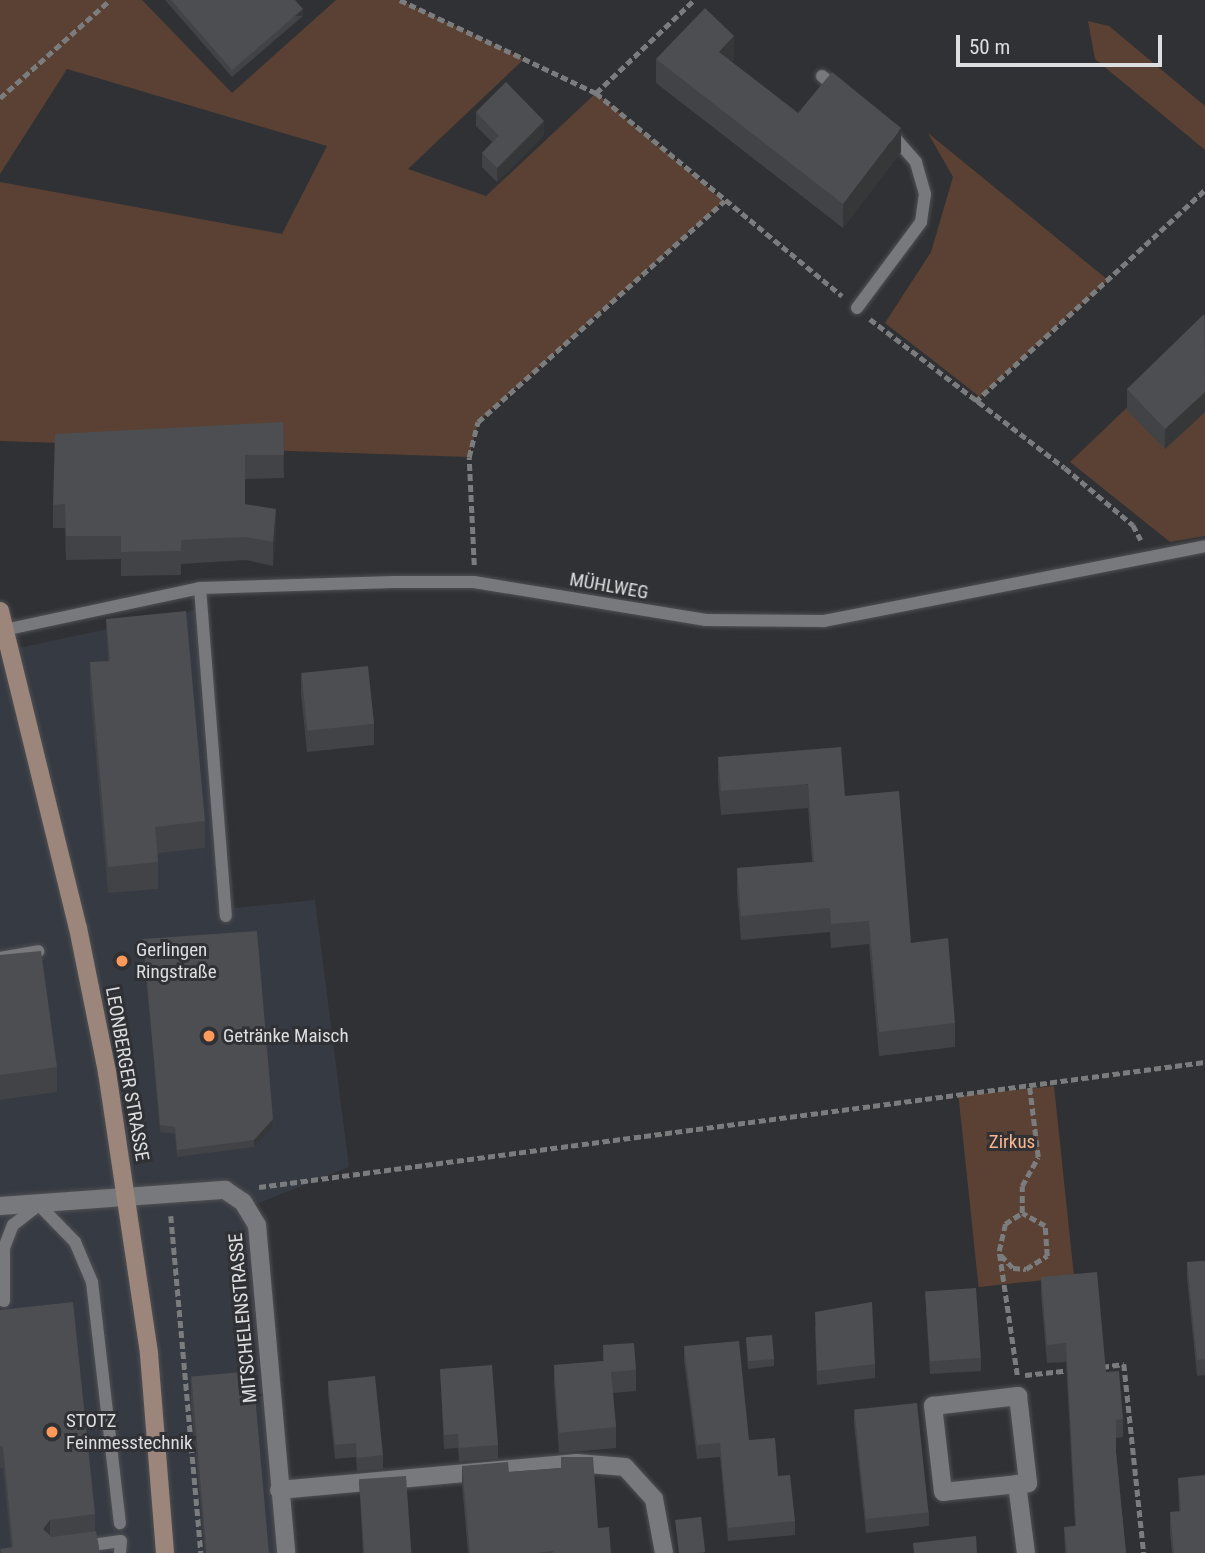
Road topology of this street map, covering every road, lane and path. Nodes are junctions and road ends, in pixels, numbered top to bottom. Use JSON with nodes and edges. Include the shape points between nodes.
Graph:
{"nodes":[{"id":1,"x":110,"y":0,"type":"edge"},
{"id":2,"x":400,"y":0,"type":"edge"},
{"id":3,"x":694,"y":0,"type":"edge"},
{"id":4,"x":822,"y":76,"type":"dead end"},
{"id":5,"x":596,"y":93,"type":"junction"},
{"id":6,"x":0,"y":98,"type":"edge"},
{"id":7,"x":852,"y":100,"type":"edge"},
{"id":8,"x":881,"y":125,"type":"edge"},
{"id":9,"x":1205,"y":190,"type":"edge"},
{"id":10,"x":724,"y":201,"type":"junction"},
{"id":11,"x":857,"y":308,"type":"junction"},
{"id":12,"x":975,"y":402,"type":"junction"},
{"id":13,"x":1205,"y":546,"type":"edge"},
{"id":14,"x":1149,"y":553,"type":"junction"},
{"id":15,"x":474,"y":582,"type":"junction"},
{"id":16,"x":200,"y":588,"type":"junction"},
{"id":17,"x":0,"y":611,"type":"edge"},
{"id":18,"x":1,"y":631,"type":"edge"},
{"id":19,"x":226,"y":916,"type":"dead end"},
{"id":20,"x":38,"y":951,"type":"edge"},
{"id":21,"x":0,"y":958,"type":"edge"},
{"id":22,"x":1205,"y":1062,"type":"edge"},
{"id":23,"x":1028,"y":1084,"type":"junction"},
{"id":24,"x":259,"y":1187,"type":"dead end"},
{"id":25,"x":169,"y":1195,"type":"junction"},
{"id":26,"x":128,"y":1199,"type":"junction"},
{"id":27,"x":0,"y":1200,"type":"edge"},
{"id":28,"x":39,"y":1205,"type":"junction"},
{"id":29,"x":0,"y":1206,"type":"edge"},
{"id":30,"x":1022,"y":1213,"type":"junction"},
{"id":31,"x":999,"y":1251,"type":"junction"},
{"id":32,"x":4,"y":1301,"type":"dead end"},
{"id":33,"x":1098,"y":1367,"type":"edge"},
{"id":34,"x":1084,"y":1368,"type":"edge"},
{"id":35,"x":1017,"y":1376,"type":"junction"},
{"id":36,"x":1018,"y":1396,"type":"junction"},
{"id":37,"x":1017,"y":1484,"type":"junction"},
{"id":38,"x":279,"y":1490,"type":"junction"},
{"id":39,"x":120,"y":1522,"type":"dead end"},
{"id":40,"x":66,"y":1548,"type":"edge"},
{"id":41,"x":120,"y":1553,"type":"edge"},
{"id":42,"x":165,"y":1553,"type":"edge"},
{"id":43,"x":201,"y":1553,"type":"edge"},
{"id":44,"x":285,"y":1553,"type":"edge"},
{"id":45,"x":664,"y":1553,"type":"edge"},
{"id":46,"x":1026,"y":1553,"type":"edge"},
{"id":47,"x":1144,"y":1553,"type":"edge"}],
"edges":[{"from":1,"to":6,"type":"path"},
{"from":2,"to":5,"type":"path"},
{"from":3,"to":5,"type":"path"},
{"from":4,"to":7,"type":"lane"},
{"from":5,"to":10,"type":"path"},
{"from":8,"to":11,"type":"lane","via":[[911,149],[925,194],[921,222],[907,249]]},
{"from":9,"to":12,"type":"path"},
{"from":10,"to":11,"type":"path"},
{"from":10,"to":15,"type":"path","via":[[478,422],[469,457]]},
{"from":11,"to":12,"type":"path"},
{"from":12,"to":14,"type":"path","via":[[1133,525]]},
{"from":13,"to":14,"type":"lane","name":"MÜHLWEG"},
{"from":14,"to":15,"type":"lane","name":"MÜHLWEG","via":[[824,621],[675,617]]},
{"from":15,"to":16,"type":"lane","name":"MÜHLWEG"},
{"from":16,"to":18,"type":"lane","name":"MÜHLWEG"},
{"from":16,"to":19,"type":"lane"},
{"from":17,"to":18,"type":"main road","name":"LEONBERGER STRASSE"},
{"from":18,"to":26,"type":"main road","name":"LEONBERGER STRASSE","via":[[78,928]]},
{"from":20,"to":21,"type":"lane"},
{"from":22,"to":23,"type":"path"},
{"from":23,"to":24,"type":"path"},
{"from":23,"to":30,"type":"path","via":[[1038,1157],[1022,1186]]},
{"from":25,"to":26,"type":"street","name":"MITSCHELENSTRASSE"},
{"from":25,"to":38,"type":"street","name":"MITSCHELENSTRASSE","via":[[225,1190],[243,1202],[257,1225]]},
{"from":25,"to":43,"type":"path"},
{"from":26,"to":28,"type":"street","name":"MITSCHELENSTRASSE"},
{"from":26,"to":42,"type":"main road","name":"LEONBERGER STRASSE"},
{"from":27,"to":29,"type":"lane"},
{"from":28,"to":29,"type":"street","name":"MITSCHELENSTRASSE"},
{"from":28,"to":32,"type":"lane","via":[[13,1225],[4,1248]]},
{"from":28,"to":39,"type":"lane","via":[[75,1242],[92,1282]]},
{"from":30,"to":31,"type":"path","via":[[1005,1224]]},
{"from":30,"to":31,"type":"path","via":[[1045,1226],[1047,1256],[1037,1266],[1013,1268]]},
{"from":31,"to":35,"type":"path"},
{"from":33,"to":47,"type":"path","via":[[1124,1364]]},
{"from":34,"to":35,"type":"path"},
{"from":35,"to":36,"type":"path"},
{"from":36,"to":37,"type":"street","via":[[1028,1483]]},
{"from":36,"to":37,"type":"street","via":[[933,1406],[943,1492]]},
{"from":37,"to":46,"type":"street"},
{"from":38,"to":44,"type":"street","name":"MITSCHELENSTRASSE"},
{"from":38,"to":45,"type":"street","via":[[577,1463],[625,1467],[654,1499]]},
{"from":40,"to":41,"type":"lane","via":[[121,1541]]}]}
